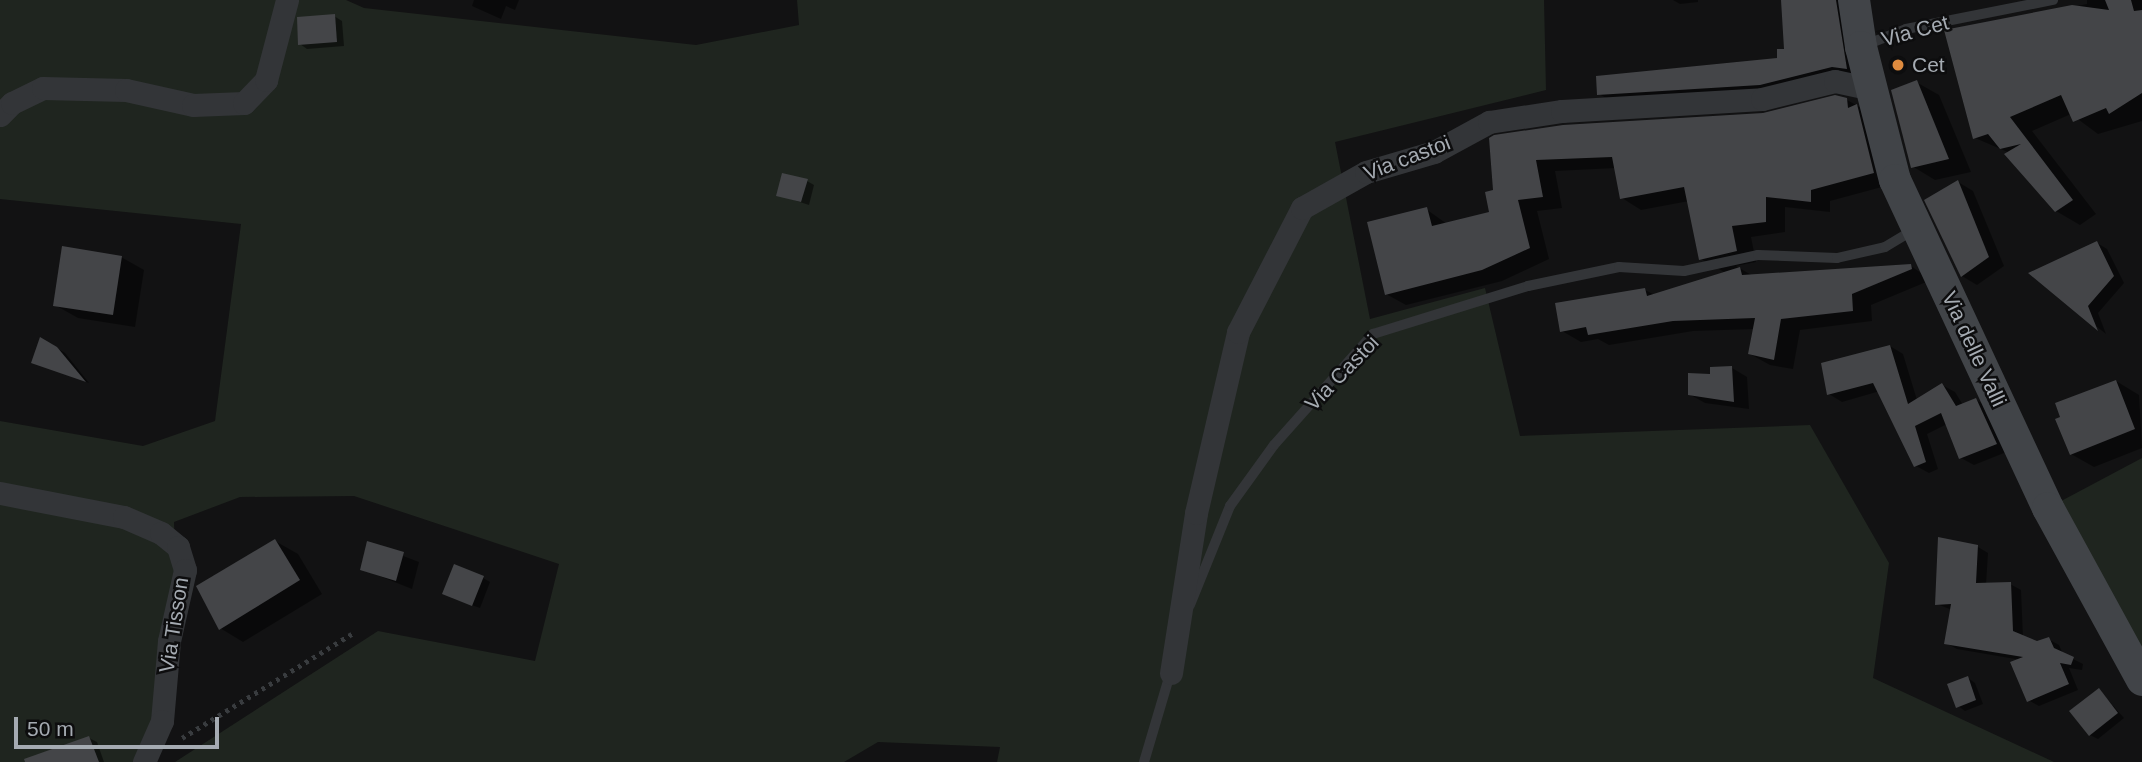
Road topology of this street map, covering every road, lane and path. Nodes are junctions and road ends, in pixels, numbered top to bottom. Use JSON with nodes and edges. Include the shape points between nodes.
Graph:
{"nodes":[{"id":1,"x":287,"y":0,"type":"edge"},
{"id":2,"x":1854,"y":0,"type":"edge"},
{"id":3,"x":2053,"y":0,"type":"edge"},
{"id":4,"x":1861,"y":47,"type":"junction"},
{"id":5,"x":1872,"y":89,"type":"junction"},
{"id":6,"x":0,"y":115,"type":"edge"},
{"id":7,"x":1917,"y":227,"type":"junction"},
{"id":8,"x":0,"y":493,"type":"edge"},
{"id":9,"x":352,"y":634,"type":"dead end"},
{"id":10,"x":1171,"y":673,"type":"junction"},
{"id":11,"x":2142,"y":680,"type":"edge"},
{"id":12,"x":145,"y":761,"type":"edge"},
{"id":13,"x":1144,"y":762,"type":"edge"}],
"edges":[{"from":1,"to":6,"type":"street","via":[[265,80],[244,103],[193,105],[126,90],[43,88],[12,103]]},
{"from":2,"to":4,"type":"street","name":"Via delle Valli"},
{"from":3,"to":4,"type":"lane","name":"Via Cet","via":[[1906,29]]},
{"from":4,"to":5,"type":"street","name":"Via delle Valli"},
{"from":5,"to":7,"type":"street","name":"Via delle Valli","via":[[1895,180]]},
{"from":5,"to":10,"type":"street","name":"Via castoi","via":[[1835,81],[1762,99],[1562,111],[1489,122],[1434,152],[1366,172],[1303,208],[1238,332],[1196,513]]},
{"from":7,"to":10,"type":"lane","name":"Via Castoi","via":[[1885,247],[1837,258],[1758,255],[1684,271],[1619,267],[1528,286],[1373,334],[1274,445],[1230,506],[1190,605]]},
{"from":7,"to":11,"type":"street","name":"Via delle Valli","via":[[2048,508]]},
{"from":8,"to":12,"type":"street","name":"Via Tisson","via":[[124,517],[161,533],[178,547],[185,570],[169,642],[162,721]]},
{"from":9,"to":12,"type":"path"},
{"from":10,"to":13,"type":"lane","name":"Via Castoi"}]}
